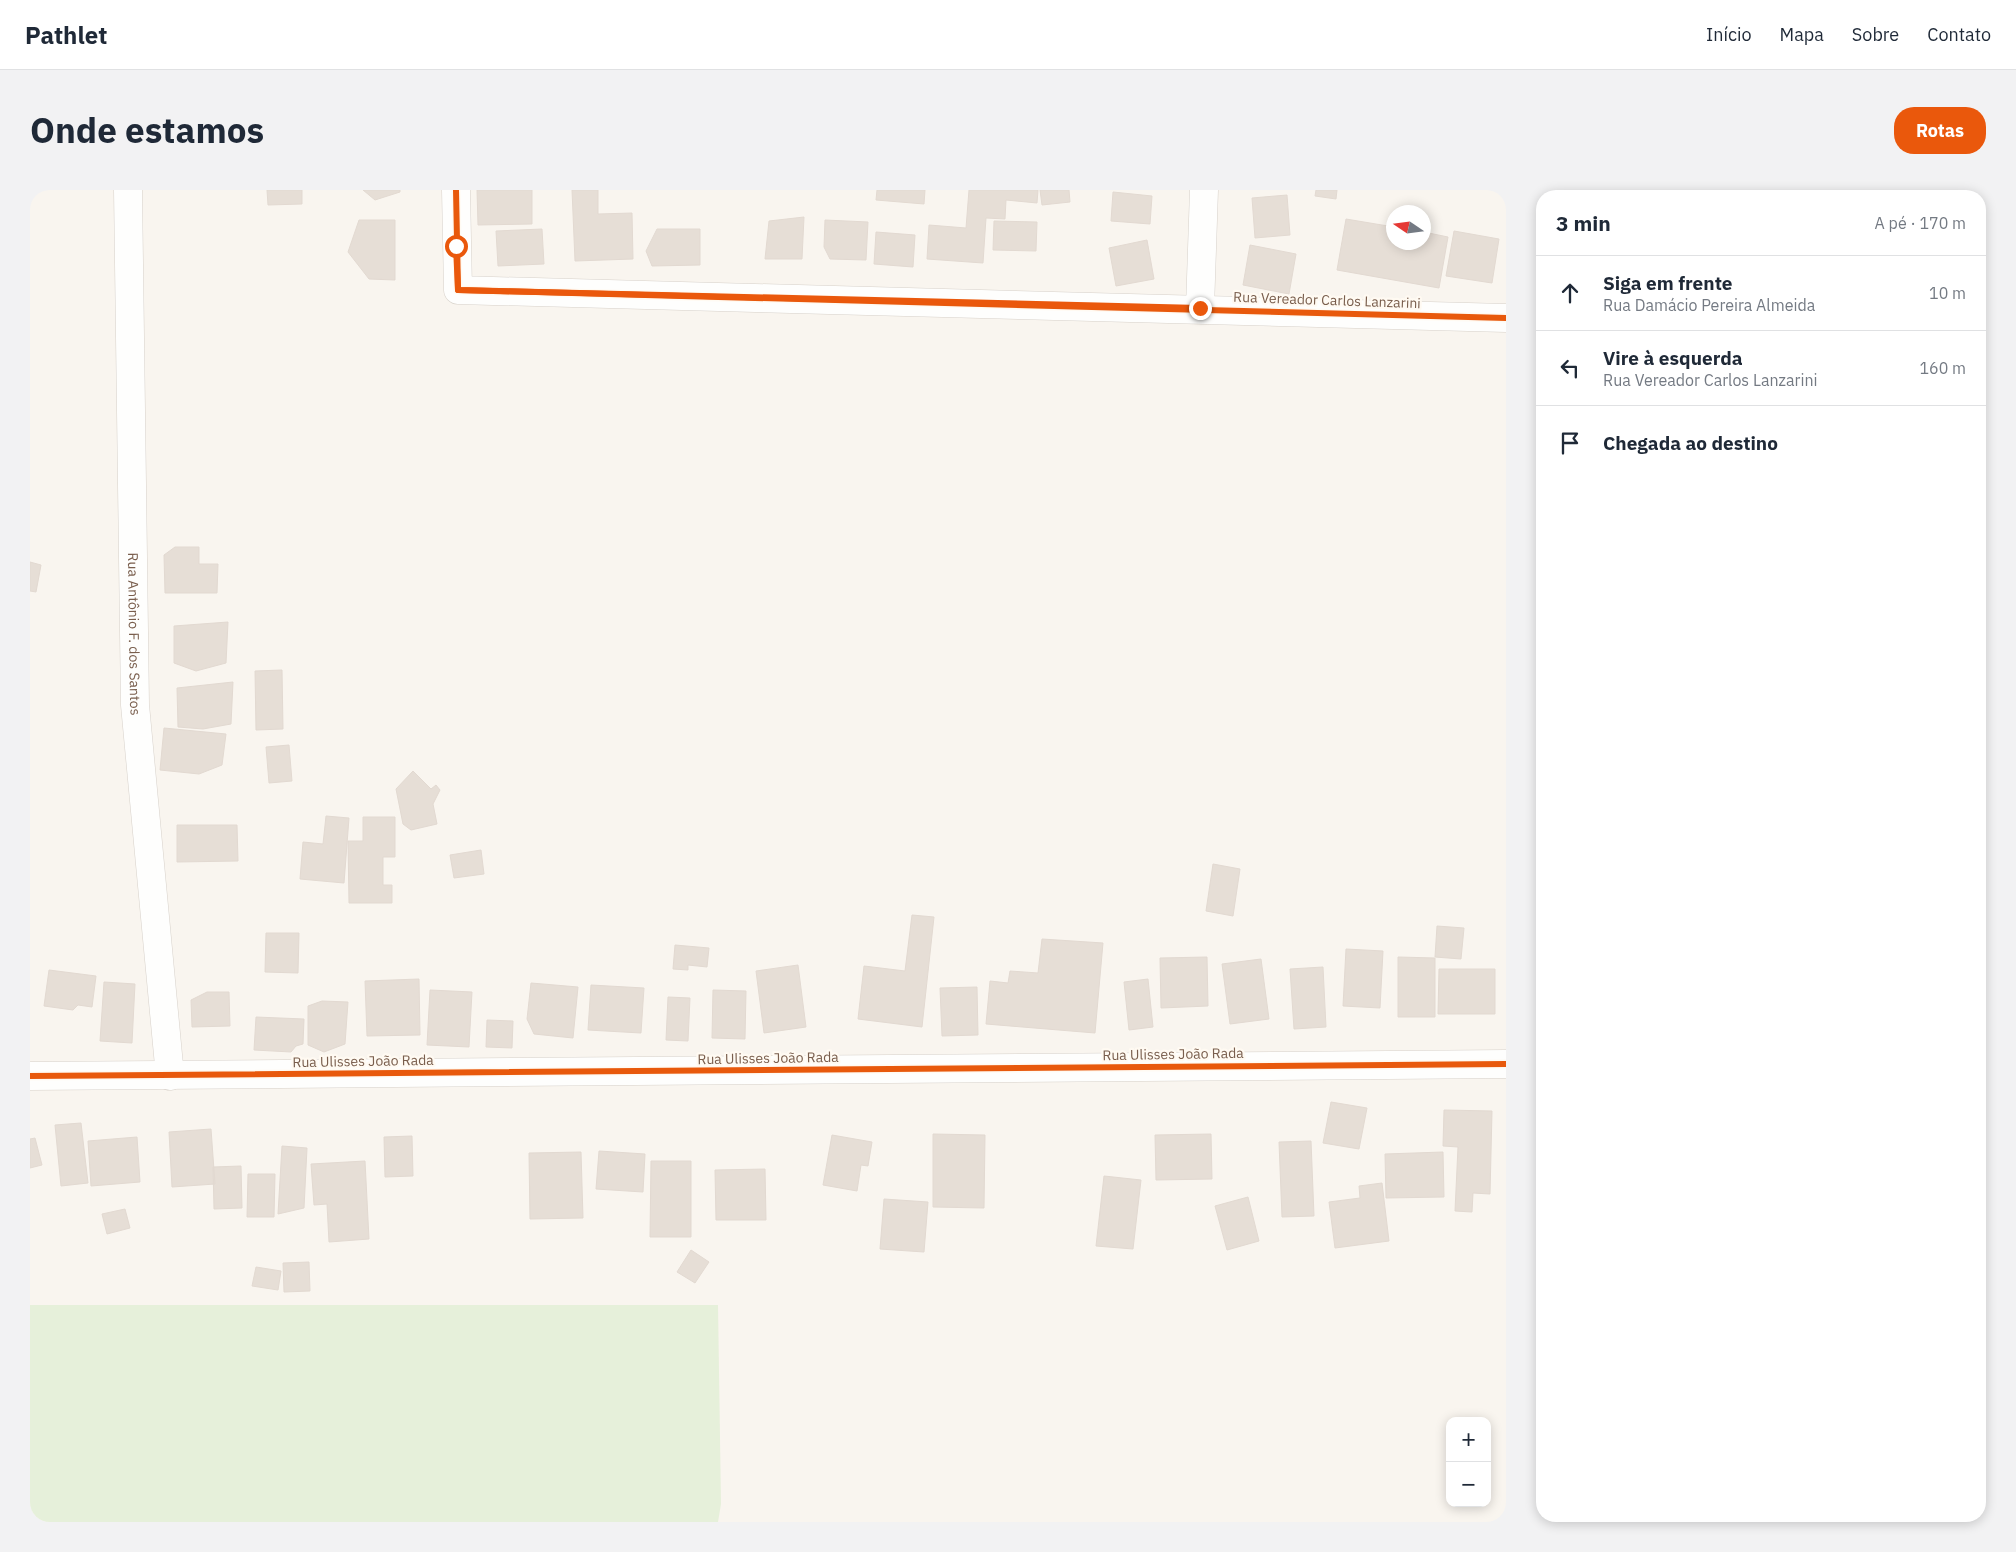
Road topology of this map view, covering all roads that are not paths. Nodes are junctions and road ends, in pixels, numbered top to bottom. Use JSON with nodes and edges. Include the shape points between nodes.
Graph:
{"nodes":[{"id":1,"x":128,"y":190,"type":"edge"},
{"id":2,"x":456,"y":190,"type":"edge"},
{"id":3,"x":1204,"y":190,"type":"edge"},
{"id":4,"x":1200,"y":308,"type":"junction"},
{"id":5,"x":1506,"y":318,"type":"edge"},
{"id":6,"x":1506,"y":1064,"type":"edge"},
{"id":7,"x":30,"y":1076,"type":"edge"},
{"id":8,"x":170,"y":1076,"type":"junction"}],
"edges":[{"from":1,"to":8,"type":"street","name":"Rua Antônio F. dos Santos","via":[[135,706]]},
{"from":2,"to":4,"type":"street","name":"Rua Vereador Carlos Lanzarini","via":[[458,290]]},
{"from":3,"to":4,"type":"street"},
{"from":4,"to":5,"type":"street","name":"Rua Vereador Carlos Lanzarini"},
{"from":6,"to":8,"type":"street","name":"Rua Ulisses João Rada"},
{"from":7,"to":8,"type":"street","name":"Rua Ulisses João Rada"}]}
